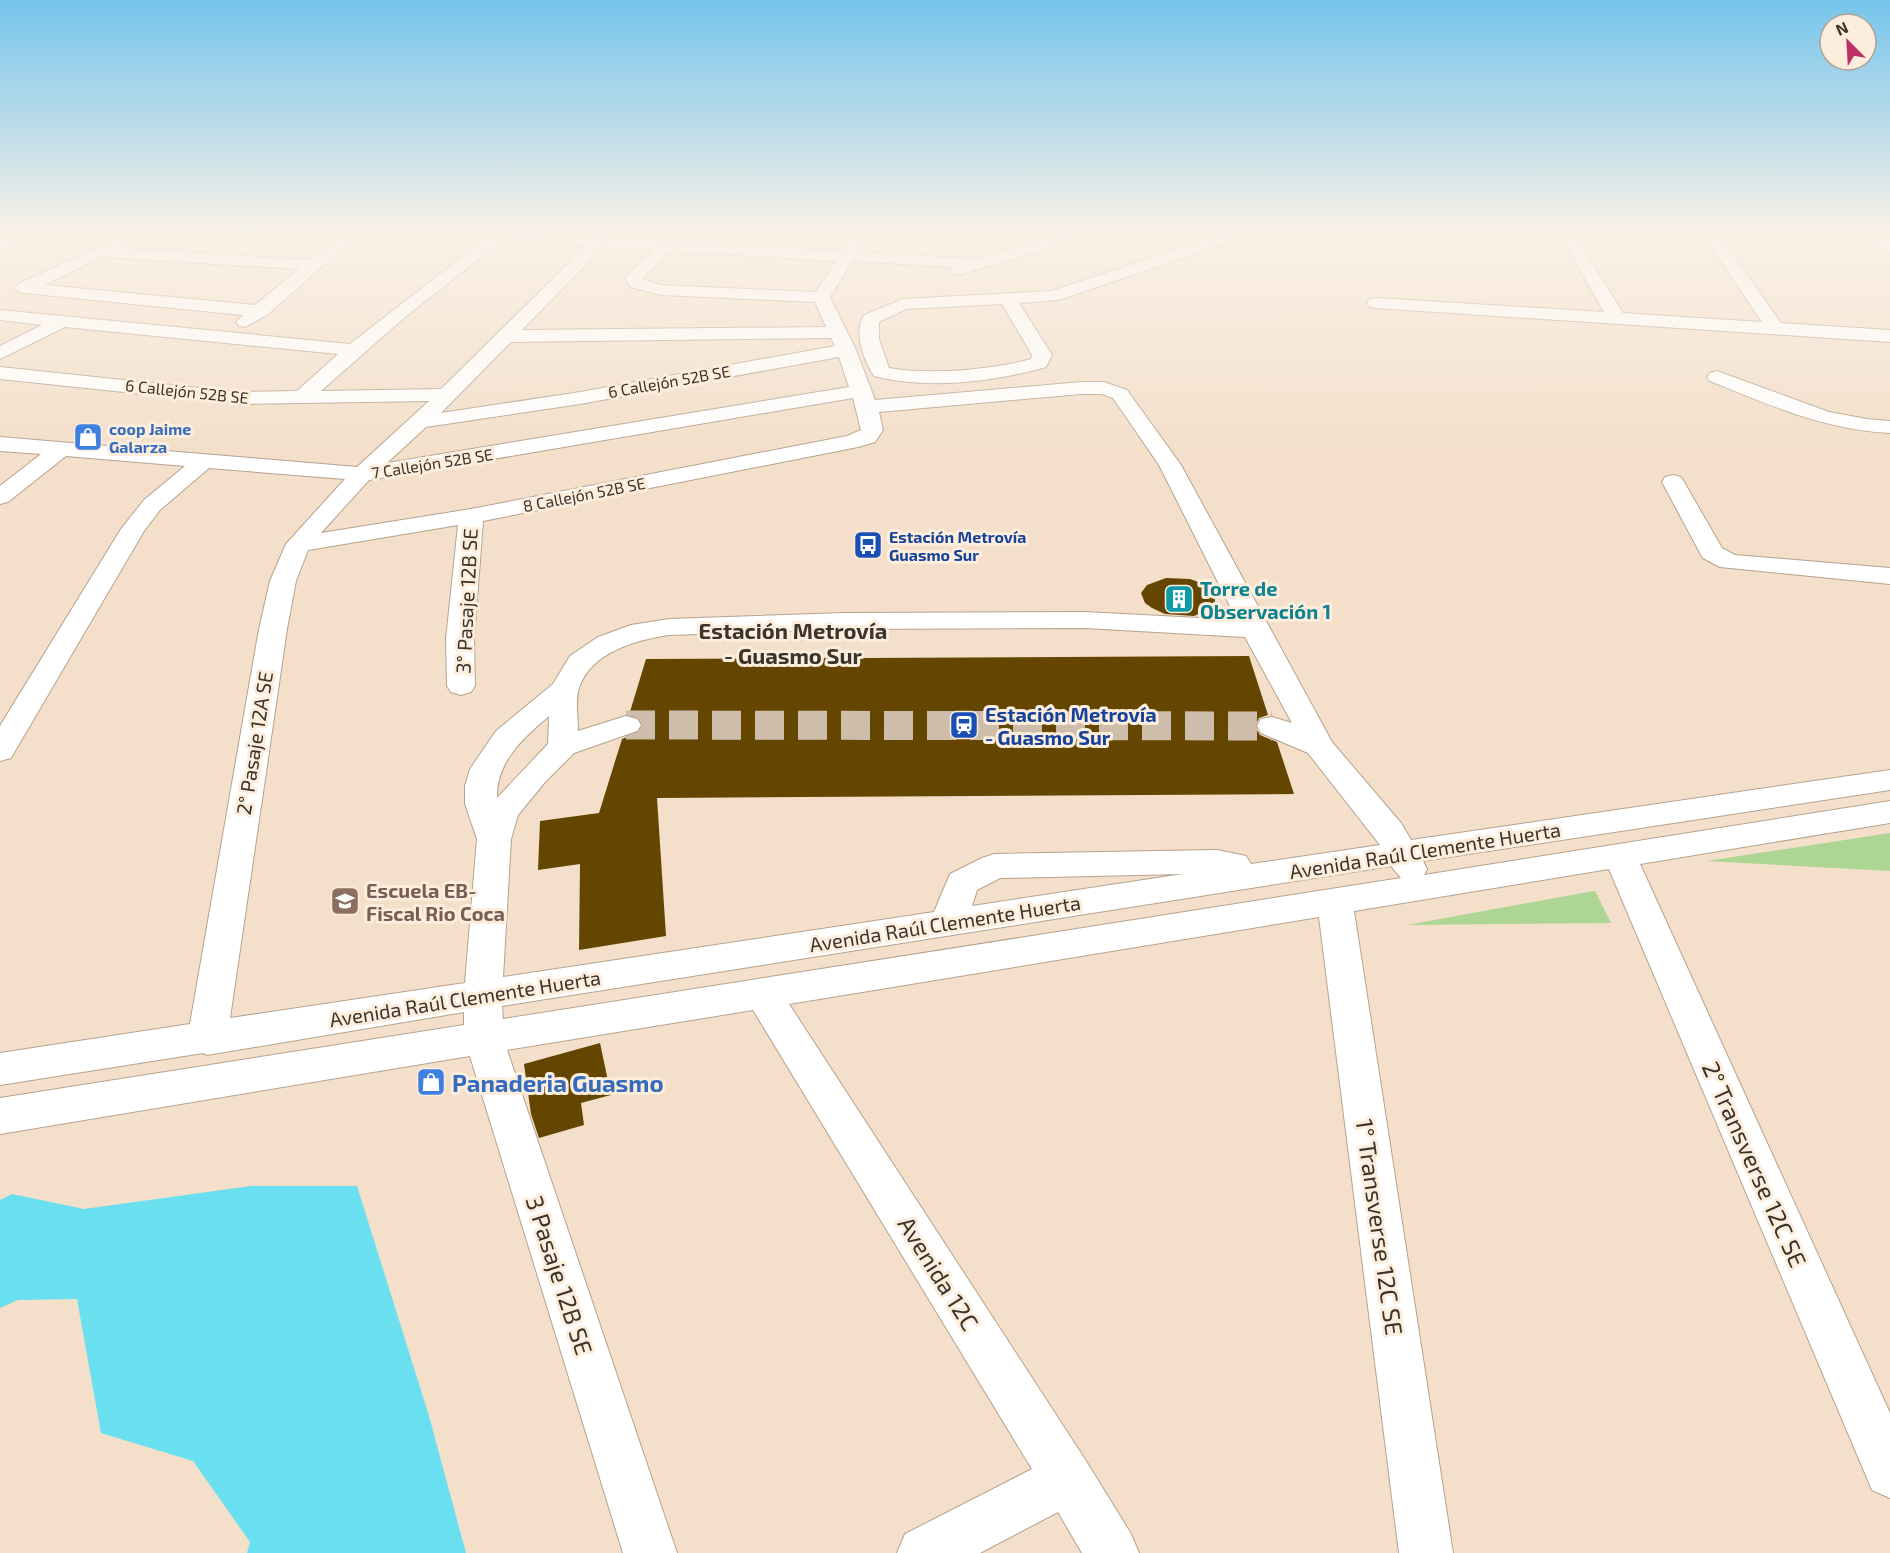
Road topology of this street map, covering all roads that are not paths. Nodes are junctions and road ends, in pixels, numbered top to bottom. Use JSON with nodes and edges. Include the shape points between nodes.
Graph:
{"nodes":[{"id":1,"x":216,"y":307,"type":"edge"},
{"id":2,"x":265,"y":307,"type":"edge"},
{"id":3,"x":403,"y":307,"type":"edge"},
{"id":4,"x":533,"y":307,"type":"edge"},
{"id":5,"x":831,"y":307,"type":"edge"},
{"id":6,"x":895,"y":307,"type":"edge"},
{"id":7,"x":1013,"y":307,"type":"edge"},
{"id":8,"x":1443,"y":307,"type":"edge"},
{"id":9,"x":1610,"y":307,"type":"edge"},
{"id":10,"x":1761,"y":307,"type":"edge"},
{"id":11,"x":261,"y":311,"type":"junction"},
{"id":12,"x":0,"y":315,"type":"edge"},
{"id":13,"x":1617,"y":319,"type":"junction"},
{"id":14,"x":65,"y":320,"type":"junction"},
{"id":15,"x":1775,"y":328,"type":"junction"},
{"id":16,"x":505,"y":336,"type":"junction"},
{"id":17,"x":1890,"y":336,"type":"edge"},
{"id":18,"x":222,"y":338,"type":"junction"},
{"id":19,"x":842,"y":341,"type":"junction"},
{"id":20,"x":353,"y":350,"type":"junction"},
{"id":21,"x":0,"y":353,"type":"edge"},
{"id":22,"x":0,"y":373,"type":"edge"},
{"id":23,"x":1717,"y":377,"type":"dead end"},
{"id":24,"x":446,"y":395,"type":"junction"},
{"id":25,"x":303,"y":396,"type":"junction"},
{"id":26,"x":863,"y":399,"type":"junction"},
{"id":27,"x":420,"y":422,"type":"junction"},
{"id":28,"x":1890,"y":427,"type":"edge"},
{"id":29,"x":0,"y":444,"type":"edge"},
{"id":30,"x":60,"y":450,"type":"junction"},
{"id":31,"x":204,"y":461,"type":"junction"},
{"id":32,"x":362,"y":474,"type":"junction"},
{"id":33,"x":1673,"y":482,"type":"dead end"},
{"id":34,"x":0,"y":497,"type":"edge"},
{"id":35,"x":471,"y":516,"type":"junction"},
{"id":36,"x":298,"y":544,"type":"junction"},
{"id":37,"x":1890,"y":576,"type":"edge"},
{"id":38,"x":1255,"y":629,"type":"junction"},
{"id":39,"x":461,"y":686,"type":"dead end"},
{"id":40,"x":564,"y":689,"type":"junction"},
{"id":41,"x":626,"y":725,"type":"tunnel mouth"},
{"id":42,"x":1272,"y":726,"type":"tunnel mouth"},
{"id":43,"x":563,"y":746,"type":"junction"},
{"id":44,"x":1319,"y":746,"type":"junction"},
{"id":45,"x":0,"y":751,"type":"edge"},
{"id":46,"x":1890,"y":780,"type":"edge"},
{"id":47,"x":1890,"y":812,"type":"edge"},
{"id":48,"x":494,"y":838,"type":"junction"},
{"id":49,"x":1402,"y":853,"type":"junction"},
{"id":50,"x":1620,"y":856,"type":"junction"},
{"id":51,"x":1285,"y":871,"type":"junction"},
{"id":52,"x":1421,"y":888,"type":"junction"},
{"id":53,"x":1335,"y":902,"type":"junction"},
{"id":54,"x":948,"y":923,"type":"junction"},
{"id":55,"x":763,"y":994,"type":"junction"},
{"id":56,"x":483,"y":1018,"type":"junction"},
{"id":57,"x":207,"y":1039,"type":"junction"},
{"id":58,"x":0,"y":1069,"type":"edge"},
{"id":59,"x":0,"y":1096,"type":"edge"},
{"id":60,"x":0,"y":1116,"type":"edge"},
{"id":61,"x":1890,"y":1472,"type":"edge"},
{"id":62,"x":1068,"y":1479,"type":"junction"},
{"id":63,"x":651,"y":1553,"type":"edge"},
{"id":64,"x":924,"y":1553,"type":"edge"},
{"id":65,"x":1112,"y":1553,"type":"edge"},
{"id":66,"x":1426,"y":1553,"type":"edge"}],
"edges":[{"from":1,"to":11,"type":"street"},
{"from":2,"to":11,"type":"street"},
{"from":3,"to":20,"type":"street"},
{"from":4,"to":16,"type":"street","name":"2° Pasaje 12A SE"},
{"from":5,"to":19,"type":"street"},
{"from":6,"to":7,"type":"street","via":[[870,319],[867,330],[881,372],[896,376],[1011,370],[1040,363],[1042,355]]},
{"from":8,"to":13,"type":"street"},
{"from":9,"to":13,"type":"street"},
{"from":10,"to":15,"type":"street"},
{"from":11,"to":18,"type":"street"},
{"from":12,"to":14,"type":"street"},
{"from":13,"to":15,"type":"street"},
{"from":14,"to":18,"type":"street"},
{"from":14,"to":21,"type":"street"},
{"from":15,"to":17,"type":"street"},
{"from":16,"to":19,"type":"street"},
{"from":16,"to":24,"type":"street","name":"2° Pasaje 12A SE"},
{"from":18,"to":20,"type":"street"},
{"from":19,"to":26,"type":"street"},
{"from":19,"to":27,"type":"street","name":"6 Callejón 52B SE","via":[[518,409]]},
{"from":20,"to":25,"type":"street"},
{"from":22,"to":25,"type":"street","name":"6 Callejón 52B SE","via":[[238,398]]},
{"from":23,"to":28,"type":"street","via":[[1830,419]]},
{"from":24,"to":25,"type":"street","name":"6 Callejón 52B SE"},
{"from":24,"to":27,"type":"street","name":"2° Pasaje 12A SE"},
{"from":26,"to":32,"type":"street","name":"7 Callejón 52B SE"},
{"from":26,"to":35,"type":"street","name":"8 Callejón 52B SE","via":[[872,430],[867,437]]},
{"from":26,"to":38,"type":"street","name":"7 Callejón 52B SE","via":[[1082,388],[1104,388],[1120,394],[1170,465]]},
{"from":27,"to":32,"type":"street","name":"2° Pasaje 12A SE"},
{"from":29,"to":30,"type":"street","name":"7 Callejón 52B SE"},
{"from":30,"to":31,"type":"street","name":"7 Callejón 52B SE"},
{"from":30,"to":34,"type":"street"},
{"from":31,"to":32,"type":"street","name":"7 Callejón 52B SE"},
{"from":31,"to":45,"type":"street","via":[[152,505],[133,529]]},
{"from":32,"to":36,"type":"street","name":"2° Pasaje 12A SE"},
{"from":33,"to":37,"type":"street","via":[[1718,558]]},
{"from":35,"to":36,"type":"street","name":"8 Callejón 52B SE"},
{"from":35,"to":39,"type":"street","name":"3° Pasaje 12B SE","via":[[460,639]]},
{"from":36,"to":57,"type":"street","name":"2° Pasaje 12A SE","via":[[283,581],[273,629]]},
{"from":38,"to":40,"type":"street","via":[[1085,620],[844,621],[669,627],[640,631],[608,643],[580,662]]},
{"from":38,"to":44,"type":"street","name":"7 Callejón 52B SE"},
{"from":40,"to":43,"type":"street"},
{"from":40,"to":48,"type":"street","via":[[494,750],[484,776],[481,802]]},
{"from":41,"to":43,"type":"street"},
{"from":42,"to":44,"type":"street"},
{"from":43,"to":48,"type":"street","via":[[503,812]]},
{"from":44,"to":49,"type":"street","name":"7 Callejón 52B SE","via":[[1389,831]]},
{"from":46,"to":49,"type":"street","name":"Avenida Raúl Clemente Huerta"},
{"from":47,"to":50,"type":"street","name":"Avenida Raúl Clemente Huerta"},
{"from":48,"to":56,"type":"street"},
{"from":49,"to":51,"type":"street","name":"Avenida Raúl Clemente Huerta"},
{"from":49,"to":52,"type":"street","name":"7 Callejón 52B SE"},
{"from":50,"to":52,"type":"street","name":"Avenida Raúl Clemente Huerta"},
{"from":50,"to":61,"type":"street","name":"2° Transverse 12C SE"},
{"from":51,"to":54,"type":"street","name":"Avenida Raúl Clemente Huerta"},
{"from":51,"to":54,"type":"street","via":[[1217,862],[994,866],[962,883]]},
{"from":52,"to":53,"type":"street","name":"Avenida Raúl Clemente Huerta"},
{"from":53,"to":55,"type":"street","name":"Avenida Raúl Clemente Huerta"},
{"from":53,"to":66,"type":"street","name":"1° Transverse 12C SE"},
{"from":54,"to":56,"type":"street","name":"Avenida Raúl Clemente Huerta"},
{"from":55,"to":56,"type":"street","name":"Avenida Raúl Clemente Huerta"},
{"from":55,"to":62,"type":"street","name":"Avenida 12C"},
{"from":56,"to":57,"type":"street","name":"Avenida Raúl Clemente Huerta"},
{"from":56,"to":59,"type":"street"},
{"from":56,"to":60,"type":"street"},
{"from":56,"to":63,"type":"street","name":"3 Pasaje 12B SE"},
{"from":57,"to":58,"type":"street","name":"Avenida Raúl Clemente Huerta"},
{"from":62,"to":64,"type":"street"},
{"from":62,"to":65,"type":"street","name":"Avenida 12C"}]}
